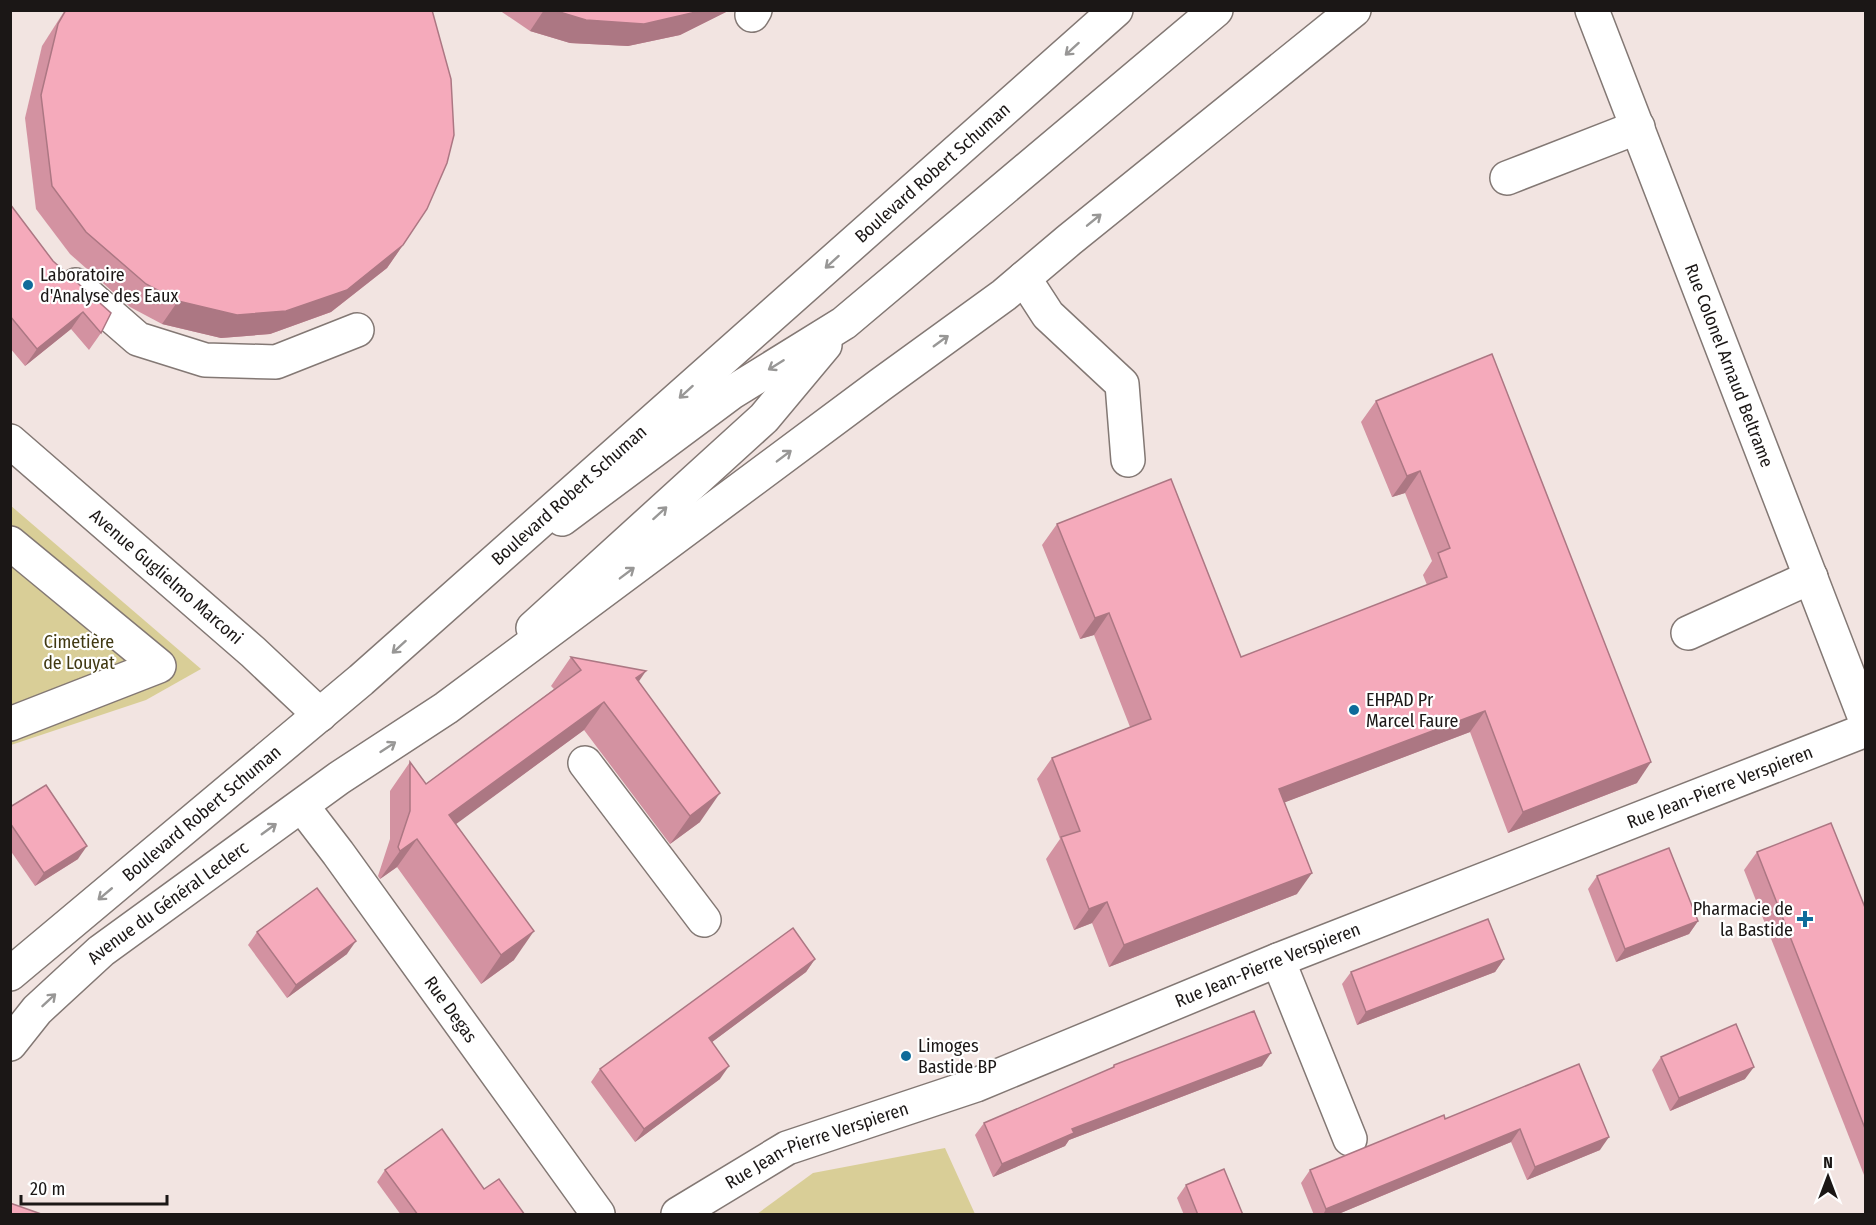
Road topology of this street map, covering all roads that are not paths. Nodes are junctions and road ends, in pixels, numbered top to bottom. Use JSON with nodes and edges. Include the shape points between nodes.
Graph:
{"nodes":[{"id":1,"x":1116,"y":10,"type":"edge"},
{"id":2,"x":1216,"y":10,"type":"edge"},
{"id":3,"x":1354,"y":10,"type":"edge"},
{"id":4,"x":1592,"y":10,"type":"edge"},
{"id":5,"x":1638,"y":127,"type":"junction"},
{"id":6,"x":1507,"y":178,"type":"dead end"},
{"id":7,"x":56,"y":267,"type":"edge"},
{"id":8,"x":1023,"y":278,"type":"junction"},
{"id":9,"x":844,"y":323,"type":"junction"},
{"id":10,"x":357,"y":330,"type":"dead end"},
{"id":11,"x":10,"y":441,"type":"edge"},
{"id":12,"x":1128,"y":460,"type":"dead end"},
{"id":13,"x":10,"y":543,"type":"edge"},
{"id":14,"x":1811,"y":577,"type":"junction"},
{"id":15,"x":442,"y":608,"type":"junction"},
{"id":16,"x":1688,"y":633,"type":"dead end"},
{"id":17,"x":446,"y":708,"type":"junction"},
{"id":18,"x":320,"y":715,"type":"junction"},
{"id":19,"x":1866,"y":721,"type":"edge"},
{"id":20,"x":10,"y":724,"type":"edge"},
{"id":21,"x":1866,"y":730,"type":"edge"},
{"id":22,"x":585,"y":763,"type":"edge"},
{"id":23,"x":302,"y":806,"type":"junction"},
{"id":24,"x":704,"y":920,"type":"dead end"},
{"id":25,"x":1278,"y":960,"type":"junction"},
{"id":26,"x":13,"y":972,"type":"edge"},
{"id":27,"x":10,"y":1044,"type":"edge"},
{"id":28,"x":1350,"y":1139,"type":"dead end"},
{"id":29,"x":598,"y":1215,"type":"edge"},
{"id":30,"x":678,"y":1215,"type":"edge"}],
"edges":[{"from":1,"to":15,"type":"main road","name":"Boulevard Robert Schuman","one_way":true},
{"from":2,"to":9,"type":"main road"},
{"from":8,"to":3,"type":"main road","one_way":true},
{"from":4,"to":5,"type":"main road","name":"Rue Colonel Arnaud Beltrame"},
{"from":5,"to":6,"type":"main road"},
{"from":5,"to":14,"type":"main road","name":"Rue Colonel Arnaud Beltrame"},
{"from":7,"to":10,"type":"main road","via":[[138,339],[205,360],[276,362]]},
{"from":8,"to":12,"type":"main road","via":[[1048,315],[1122,384]]},
{"from":17,"to":8,"type":"main road","one_way":true},
{"from":9,"to":15,"type":"main road","one_way":true,"via":[[731,393]]},
{"from":17,"to":9,"type":"main road","one_way":true,"via":[[764,418]]},
{"from":11,"to":18,"type":"main road","name":"Avenue Guglielmo Marconi"},
{"from":13,"to":20,"type":"main road","via":[[159,666]]},
{"from":14,"to":16,"type":"main road"},
{"from":14,"to":19,"type":"main road","name":"Rue Colonel Arnaud Beltrame"},
{"from":15,"to":18,"type":"main road","name":"Boulevard Robert Schuman","one_way":true},
{"from":23,"to":17,"type":"main road","name":"Avenue du Général Leclerc","one_way":true},
{"from":18,"to":26,"type":"main road","name":"Boulevard Robert Schuman","one_way":true},
{"from":21,"to":25,"type":"main road","name":"Rue Jean-Pierre Verspieren"},
{"from":22,"to":24,"type":"main road"},
{"from":27,"to":23,"type":"main road","name":"Avenue du Général Leclerc","one_way":true,"via":[[37,1010],[101,951]]},
{"from":23,"to":29,"type":"main road","name":"Rue Degas"},
{"from":25,"to":28,"type":"main road"},
{"from":25,"to":30,"type":"main road","name":"Rue Jean-Pierre Verspieren","via":[[976,1085],[787,1148]]}]}
